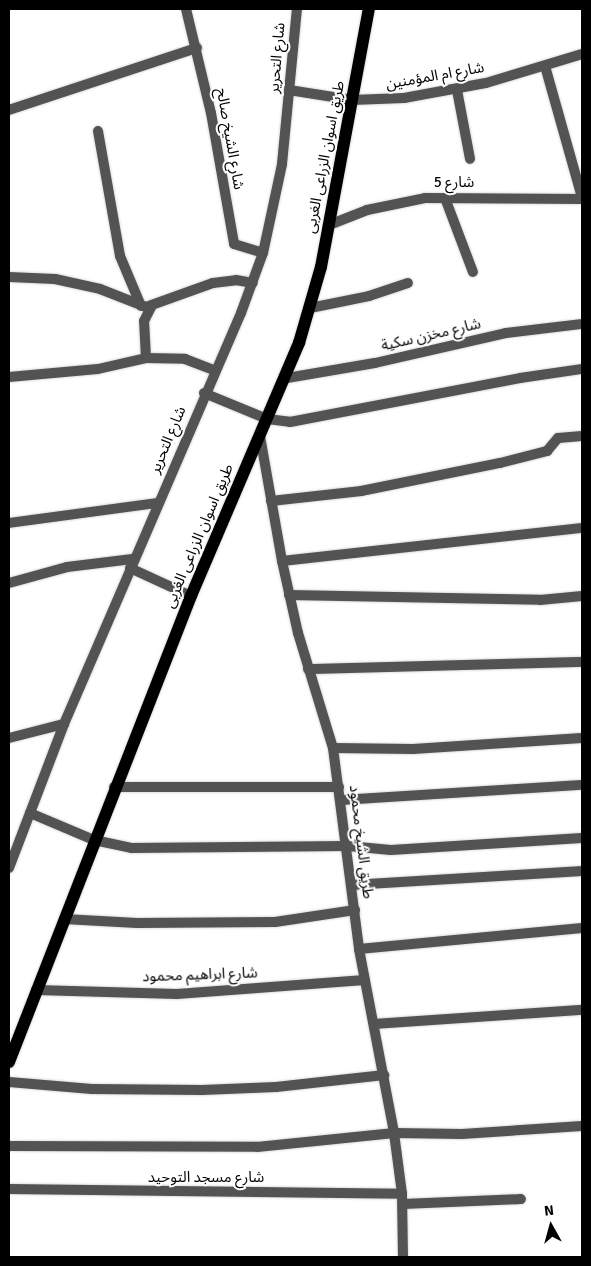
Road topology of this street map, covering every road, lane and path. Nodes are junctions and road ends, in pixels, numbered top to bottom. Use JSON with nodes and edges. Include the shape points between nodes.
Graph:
{"nodes":[{"id":1,"x":186,"y":9,"type":"edge"},
{"id":2,"x":297,"y":9,"type":"edge"},
{"id":3,"x":369,"y":9,"type":"edge"},
{"id":4,"x":197,"y":48,"type":"junction"},
{"id":5,"x":582,"y":54,"type":"edge"},
{"id":6,"x":545,"y":66,"type":"junction"},
{"id":7,"x":289,"y":90,"type":"junction"},
{"id":8,"x":456,"y":90,"type":"junction"},
{"id":9,"x":352,"y":100,"type":"junction"},
{"id":10,"x":9,"y":110,"type":"edge"},
{"id":11,"x":98,"y":131,"type":"dead end"},
{"id":12,"x":470,"y":159,"type":"dead end"},
{"id":13,"x":445,"y":198,"type":"junction"},
{"id":14,"x":582,"y":198,"type":"edge"},
{"id":15,"x":329,"y":225,"type":"junction"},
{"id":16,"x":263,"y":253,"type":"junction"},
{"id":17,"x":473,"y":272,"type":"dead end"},
{"id":18,"x":9,"y":277,"type":"edge"},
{"id":19,"x":408,"y":282,"type":"dead end"},
{"id":20,"x":253,"y":283,"type":"junction"},
{"id":21,"x":146,"y":307,"type":"junction"},
{"id":22,"x":310,"y":308,"type":"junction"},
{"id":23,"x":582,"y":324,"type":"edge"},
{"id":24,"x":146,"y":358,"type":"junction"},
{"id":25,"x":582,"y":369,"type":"edge"},
{"id":26,"x":214,"y":370,"type":"junction"},
{"id":27,"x":9,"y":377,"type":"edge"},
{"id":28,"x":287,"y":378,"type":"junction"},
{"id":29,"x":204,"y":393,"type":"junction"},
{"id":30,"x":268,"y":419,"type":"junction"},
{"id":31,"x":260,"y":436,"type":"junction"},
{"id":32,"x":582,"y":436,"type":"edge"},
{"id":33,"x":271,"y":501,"type":"junction"},
{"id":34,"x":157,"y":503,"type":"junction"},
{"id":35,"x":9,"y":523,"type":"edge"},
{"id":36,"x":582,"y":528,"type":"edge"},
{"id":37,"x":282,"y":561,"type":"junction"},
{"id":38,"x":132,"y":564,"type":"junction"},
{"id":39,"x":9,"y":583,"type":"edge"},
{"id":40,"x":290,"y":595,"type":"junction"},
{"id":41,"x":191,"y":596,"type":"junction"},
{"id":42,"x":582,"y":596,"type":"edge"},
{"id":43,"x":582,"y":662,"type":"edge"},
{"id":44,"x":308,"y":669,"type":"junction"},
{"id":45,"x":64,"y":724,"type":"junction"},
{"id":46,"x":9,"y":738,"type":"edge"},
{"id":47,"x":582,"y":738,"type":"edge"},
{"id":48,"x":334,"y":748,"type":"junction"},
{"id":49,"x":582,"y":785,"type":"edge"},
{"id":50,"x":114,"y":787,"type":"junction"},
{"id":51,"x":339,"y":787,"type":"junction"},
{"id":52,"x":341,"y":800,"type":"junction"},
{"id":53,"x":30,"y":813,"type":"junction"},
{"id":54,"x":582,"y":838,"type":"edge"},
{"id":55,"x":94,"y":840,"type":"junction"},
{"id":56,"x":348,"y":846,"type":"junction"},
{"id":57,"x":9,"y":868,"type":"edge"},
{"id":58,"x":582,"y":871,"type":"edge"},
{"id":59,"x":352,"y":885,"type":"junction"},
{"id":60,"x":355,"y":910,"type":"junction"},
{"id":61,"x":64,"y":919,"type":"junction"},
{"id":62,"x":582,"y":928,"type":"edge"},
{"id":63,"x":359,"y":949,"type":"junction"},
{"id":64,"x":364,"y":980,"type":"junction"},
{"id":65,"x":36,"y":990,"type":"junction"},
{"id":66,"x":582,"y":1010,"type":"edge"},
{"id":67,"x":375,"y":1024,"type":"junction"},
{"id":68,"x":9,"y":1062,"type":"edge"},
{"id":69,"x":384,"y":1075,"type":"junction"},
{"id":70,"x":9,"y":1082,"type":"edge"},
{"id":71,"x":582,"y":1126,"type":"edge"},
{"id":72,"x":394,"y":1133,"type":"junction"},
{"id":73,"x":9,"y":1146,"type":"edge"},
{"id":74,"x":9,"y":1189,"type":"edge"},
{"id":75,"x":402,"y":1199,"type":"junction"},
{"id":76,"x":521,"y":1199,"type":"dead end"},
{"id":77,"x":403,"y":1257,"type":"edge"}],
"edges":[{"from":1,"to":4,"type":"street","name":"شارع الشيخ صالح"},
{"from":2,"to":7,"type":"street","name":"شارع التحرير"},
{"from":3,"to":9,"type":"main road","name":"طريق اسوان الزراعى الغربى"},
{"from":4,"to":10,"type":"street"},
{"from":4,"to":16,"type":"street","name":"شارع الشيخ صالح","via":[[234,244]]},
{"from":5,"to":6,"type":"street","name":"شارع ام المؤمنين"},
{"from":6,"to":8,"type":"street","name":"شارع ام المؤمنين"},
{"from":6,"to":14,"type":"street"},
{"from":7,"to":9,"type":"street","name":"شارع ام المؤمنين"},
{"from":7,"to":16,"type":"street","name":"شارع التحرير","via":[[278,190]]},
{"from":8,"to":9,"type":"street","name":"شارع ام المؤمنين","via":[[404,98]]},
{"from":8,"to":12,"type":"street"},
{"from":9,"to":15,"type":"main road","name":"طريق اسوان الزراعى الغربى"},
{"from":11,"to":21,"type":"street","via":[[120,256]]},
{"from":13,"to":14,"type":"street","name":"شارع 5"},
{"from":13,"to":15,"type":"street","name":"شارع 5","via":[[386,204]]},
{"from":13,"to":17,"type":"street"},
{"from":15,"to":22,"type":"main road","name":"طريق اسوان الزراعى الغربى"},
{"from":16,"to":20,"type":"street","name":"شارع التحرير"},
{"from":18,"to":21,"type":"street","via":[[55,279],[100,289]]},
{"from":19,"to":22,"type":"street","via":[[369,296]]},
{"from":20,"to":21,"type":"street","via":[[236,280],[213,282]]},
{"from":20,"to":26,"type":"street","name":"شارع التحرير"},
{"from":21,"to":24,"type":"street"},
{"from":22,"to":28,"type":"main road","name":"طريق اسوان الزراعى الغربى"},
{"from":23,"to":28,"type":"street","name":"شارع مخزن سكية","via":[[506,333],[374,363]]},
{"from":24,"to":26,"type":"street","via":[[185,359]]},
{"from":24,"to":27,"type":"street","via":[[98,369]]},
{"from":25,"to":30,"type":"street","via":[[290,422]]},
{"from":26,"to":29,"type":"street","name":"شارع التحرير"},
{"from":28,"to":30,"type":"main road","name":"طريق اسوان الزراعى الغربى"},
{"from":29,"to":30,"type":"street"},
{"from":29,"to":34,"type":"street","name":"شارع التحرير"},
{"from":30,"to":31,"type":"main road","name":"طريق اسوان الزراعى الغربى"},
{"from":31,"to":33,"type":"street","name":"طريق الشيخ محمود"},
{"from":31,"to":41,"type":"main road","name":"طريق اسوان الزراعى الغربى"},
{"from":32,"to":33,"type":"street","via":[[558,438],[547,451],[500,463],[361,492]]},
{"from":33,"to":37,"type":"street","name":"طريق الشيخ محمود"},
{"from":34,"to":35,"type":"street"},
{"from":34,"to":38,"type":"street","name":"شارع التحرير"},
{"from":36,"to":37,"type":"street"},
{"from":37,"to":40,"type":"street","name":"طريق الشيخ محمود"},
{"from":38,"to":39,"type":"street","via":[[67,566]]},
{"from":38,"to":41,"type":"street"},
{"from":38,"to":45,"type":"street","name":"شارع التحرير"},
{"from":40,"to":42,"type":"street","via":[[540,600]]},
{"from":40,"to":44,"type":"street","name":"طريق الشيخ محمود"},
{"from":41,"to":50,"type":"main road","name":"طريق اسوان الزراعى الغربى"},
{"from":43,"to":44,"type":"street"},
{"from":44,"to":48,"type":"street","name":"طريق الشيخ محمود"},
{"from":45,"to":46,"type":"street"},
{"from":45,"to":53,"type":"street","name":"شارع التحرير"},
{"from":47,"to":48,"type":"street","via":[[413,749]]},
{"from":48,"to":51,"type":"street","name":"طريق الشيخ محمود"},
{"from":49,"to":52,"type":"street"},
{"from":50,"to":51,"type":"street"},
{"from":50,"to":55,"type":"main road","name":"طريق اسوان الزراعى الغربى"},
{"from":51,"to":52,"type":"street","name":"طريق الشيخ محمود"},
{"from":52,"to":56,"type":"street","name":"طريق الشيخ محمود"},
{"from":53,"to":55,"type":"street"},
{"from":53,"to":57,"type":"street","name":"شارع التحرير"},
{"from":54,"to":56,"type":"street","via":[[391,850]]},
{"from":55,"to":56,"type":"street","via":[[118,847],[155,849]]},
{"from":55,"to":61,"type":"main road","name":"طريق اسوان الزراعى الغربى"},
{"from":56,"to":59,"type":"street","name":"طريق الشيخ محمود"},
{"from":58,"to":59,"type":"street"},
{"from":59,"to":60,"type":"street","name":"طريق الشيخ محمود"},
{"from":60,"to":61,"type":"street","via":[[275,922],[129,923]]},
{"from":60,"to":63,"type":"street","name":"طريق الشيخ محمود"},
{"from":61,"to":65,"type":"main road","name":"طريق اسوان الزراعى الغربى"},
{"from":62,"to":63,"type":"street"},
{"from":63,"to":64,"type":"street","name":"طريق الشيخ محمود"},
{"from":64,"to":65,"type":"street","name":"شارع ابراهيم محمود","via":[[177,994]]},
{"from":64,"to":67,"type":"street","name":"طريق الشيخ محمود"},
{"from":65,"to":68,"type":"main road","name":"طريق اسوان الزراعى الغربى"},
{"from":66,"to":67,"type":"street"},
{"from":67,"to":69,"type":"street","name":"طريق الشيخ محمود"},
{"from":69,"to":70,"type":"street","via":[[276,1087],[202,1090],[92,1089]]},
{"from":69,"to":72,"type":"street","name":"طريق الشيخ محمود"},
{"from":71,"to":72,"type":"street","via":[[462,1134]]},
{"from":72,"to":73,"type":"street","via":[[257,1147]]},
{"from":72,"to":75,"type":"street","name":"طريق الشيخ محمود"},
{"from":74,"to":75,"type":"street","name":"شارع مسجد التوحيد"},
{"from":75,"to":76,"type":"street","name":"شارع مسجد التوحيد"},
{"from":75,"to":77,"type":"street","name":"طريق الشيخ محمود"}]}
